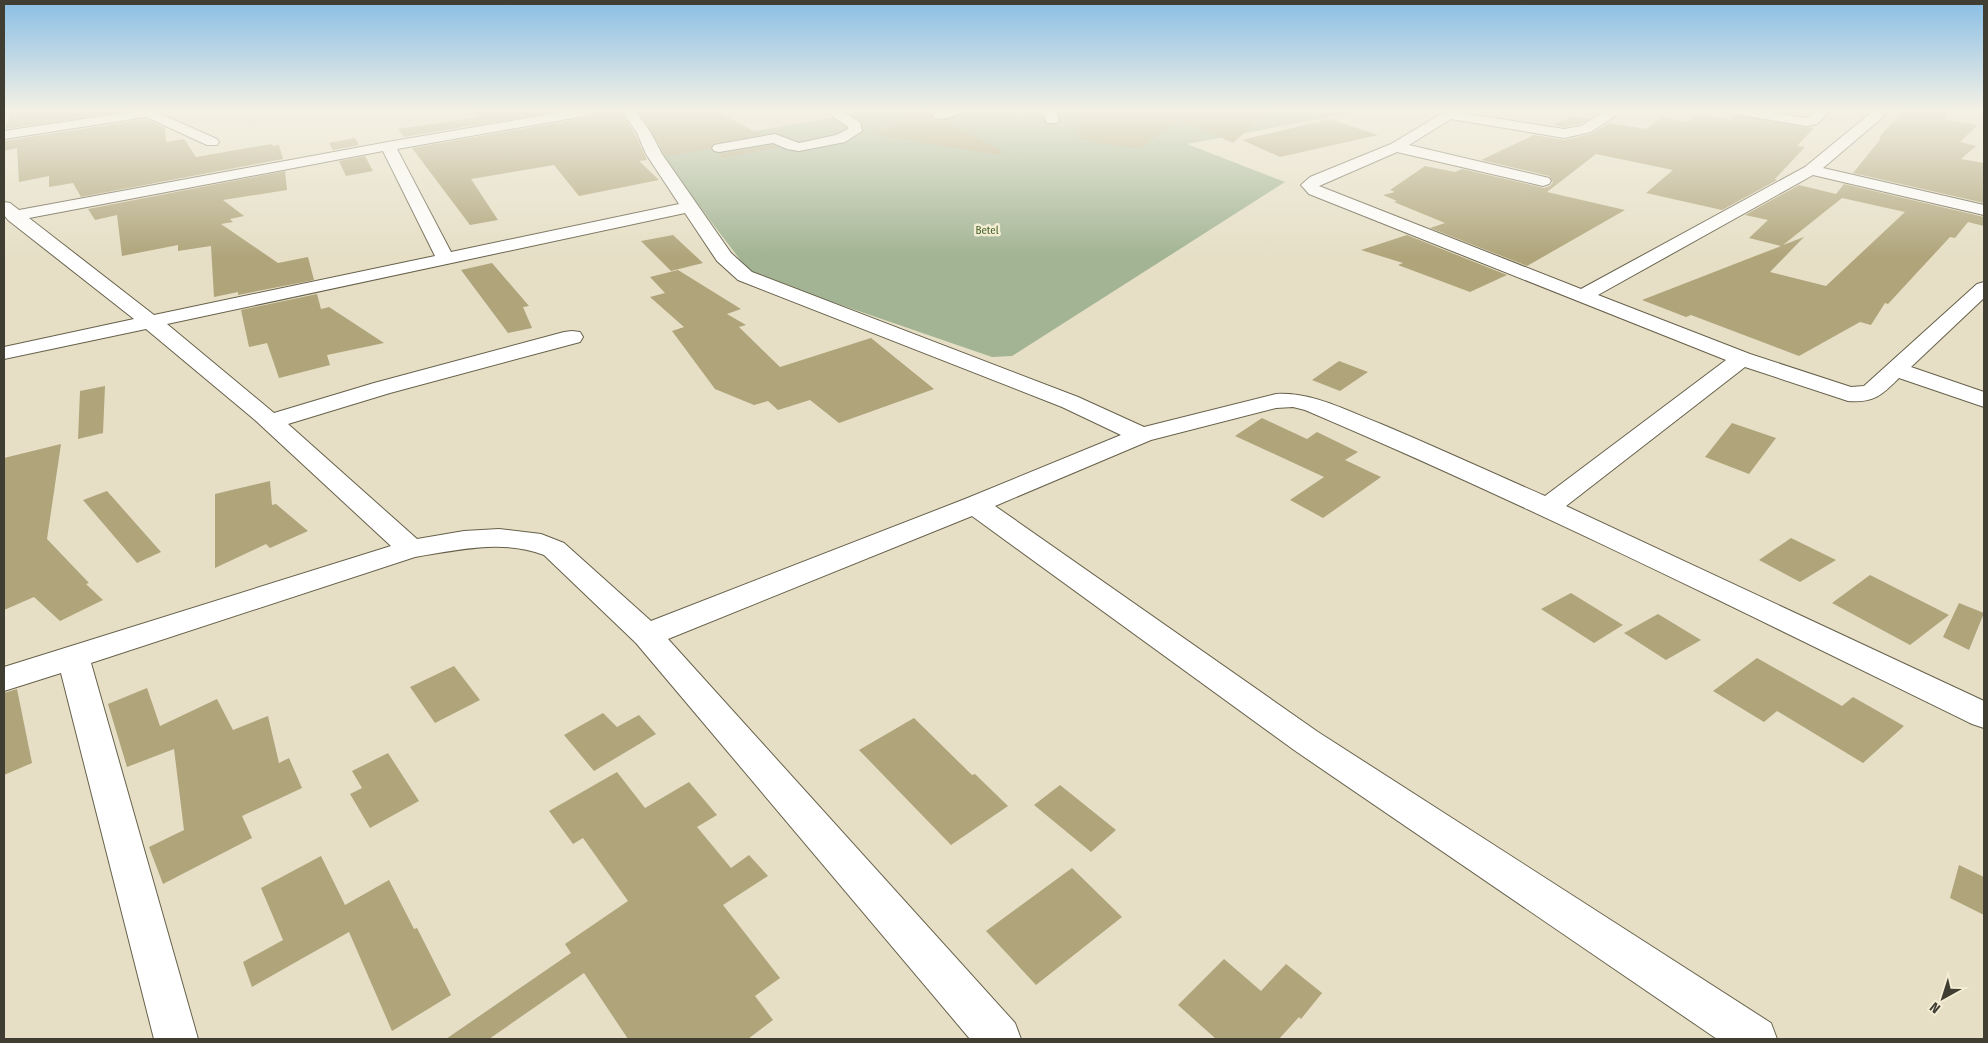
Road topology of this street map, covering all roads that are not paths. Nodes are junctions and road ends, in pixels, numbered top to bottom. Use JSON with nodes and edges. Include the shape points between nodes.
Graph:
{"nodes":[{"id":1,"x":309,"y":160,"type":"edge"},
{"id":2,"x":395,"y":160,"type":"edge"},
{"id":3,"x":658,"y":160,"type":"edge"},
{"id":4,"x":1365,"y":160,"type":"edge"},
{"id":5,"x":1451,"y":160,"type":"edge"},
{"id":6,"x":1823,"y":160,"type":"edge"},
{"id":7,"x":1811,"y":170,"type":"junction"},
{"id":8,"x":1543,"y":181,"type":"dead end"},
{"id":9,"x":689,"y":207,"type":"junction"},
{"id":10,"x":1984,"y":210,"type":"edge"},
{"id":11,"x":9,"y":212,"type":"edge"},
{"id":12,"x":446,"y":260,"type":"junction"},
{"id":13,"x":1984,"y":288,"type":"edge"},
{"id":14,"x":1583,"y":296,"type":"junction"},
{"id":15,"x":149,"y":322,"type":"junction"},
{"id":16,"x":572,"y":337,"type":"dead end"},
{"id":17,"x":4,"y":353,"type":"edge"},
{"id":18,"x":1742,"y":359,"type":"junction"},
{"id":19,"x":1898,"y":370,"type":"junction"},
{"id":20,"x":1984,"y":400,"type":"edge"},
{"id":21,"x":272,"y":421,"type":"junction"},
{"id":22,"x":1142,"y":435,"type":"junction"},
{"id":23,"x":975,"y":505,"type":"junction"},
{"id":24,"x":1547,"y":507,"type":"junction"},
{"id":25,"x":412,"y":549,"type":"junction"},
{"id":26,"x":648,"y":635,"type":"junction"},
{"id":27,"x":73,"y":657,"type":"junction"},
{"id":28,"x":4,"y":679,"type":"edge"},
{"id":29,"x":1984,"y":715,"type":"edge"},
{"id":30,"x":176,"y":1039,"type":"edge"},
{"id":31,"x":999,"y":1039,"type":"edge"},
{"id":32,"x":1755,"y":1039,"type":"edge"}],
"edges":[{"from":1,"to":11,"type":"street"},
{"from":2,"to":12,"type":"street"},
{"from":3,"to":9,"type":"street"},
{"from":4,"to":14,"type":"street","via":[[1309,185],[1315,191]]},
{"from":5,"to":8,"type":"street"},
{"from":6,"to":7,"type":"street"},
{"from":7,"to":10,"type":"street"},
{"from":7,"to":14,"type":"street"},
{"from":9,"to":12,"type":"street"},
{"from":9,"to":22,"type":"street","via":[[724,257],[745,276],[1070,402]]},
{"from":11,"to":15,"type":"street"},
{"from":12,"to":15,"type":"street"},
{"from":13,"to":19,"type":"street"},
{"from":14,"to":18,"type":"street"},
{"from":15,"to":17,"type":"street"},
{"from":15,"to":21,"type":"street"},
{"from":16,"to":21,"type":"street"},
{"from":18,"to":19,"type":"street","via":[[1848,394],[1861,395],[1872,391]]},
{"from":18,"to":24,"type":"street"},
{"from":19,"to":20,"type":"street"},
{"from":21,"to":25,"type":"street"},
{"from":22,"to":23,"type":"street"},
{"from":22,"to":24,"type":"street","via":[[1276,401],[1293,400],[1409,445]]},
{"from":23,"to":26,"type":"street"},
{"from":23,"to":32,"type":"street","via":[[1306,741]]},
{"from":24,"to":29,"type":"street"},
{"from":25,"to":26,"type":"street","via":[[482,539],[531,540],[554,549]]},
{"from":25,"to":27,"type":"street"},
{"from":26,"to":31,"type":"street"},
{"from":27,"to":28,"type":"street"},
{"from":27,"to":30,"type":"street"}]}
